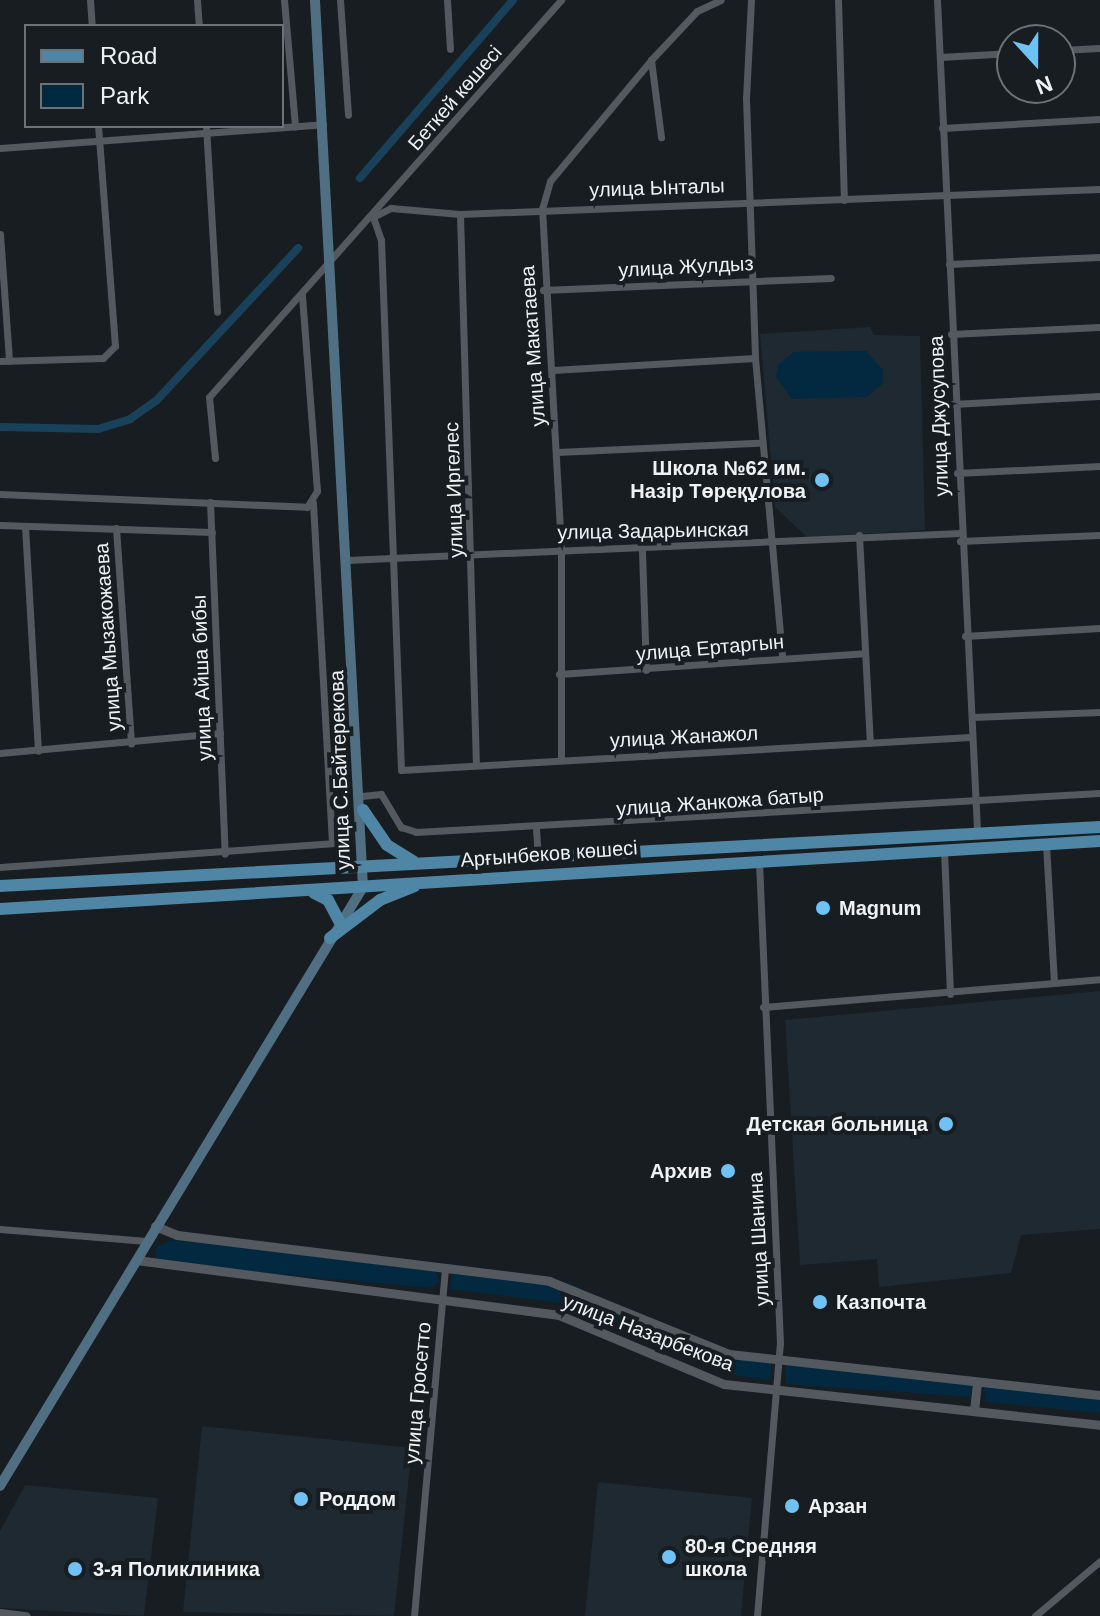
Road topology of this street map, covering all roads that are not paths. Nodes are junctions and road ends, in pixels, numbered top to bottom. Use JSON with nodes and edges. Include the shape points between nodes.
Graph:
{"nodes":[{"id":1,"x":90,"y":0,"type":"edge"},
{"id":2,"x":197,"y":0,"type":"edge"},
{"id":3,"x":284,"y":0,"type":"edge"},
{"id":4,"x":315,"y":0,"type":"edge"},
{"id":5,"x":340,"y":0,"type":"edge"},
{"id":6,"x":447,"y":0,"type":"edge"},
{"id":7,"x":561,"y":0,"type":"edge"},
{"id":8,"x":721,"y":0,"type":"edge"},
{"id":9,"x":751,"y":0,"type":"edge"},
{"id":10,"x":838,"y":0,"type":"edge"},
{"id":11,"x":937,"y":0,"type":"edge"},
{"id":12,"x":92,"y":24,"type":"edge"},
{"id":13,"x":199,"y":24,"type":"edge"},
{"id":14,"x":1100,"y":48,"type":"edge"},
{"id":15,"x":450,"y":49,"type":"dead end"},
{"id":16,"x":1076,"y":49,"type":"edge"},
{"id":17,"x":996,"y":54,"type":"edge"},
{"id":18,"x":940,"y":57,"type":"junction"},
{"id":19,"x":651,"y":60,"type":"junction"},
{"id":20,"x":348,"y":115,"type":"dead end"},
{"id":21,"x":1100,"y":119,"type":"edge"},
{"id":22,"x":323,"y":124,"type":"junction"},
{"id":23,"x":295,"y":127,"type":"junction"},
{"id":24,"x":98,"y":128,"type":"edge"},
{"id":25,"x":206,"y":128,"type":"edge"},
{"id":26,"x":942,"y":128,"type":"junction"},
{"id":27,"x":207,"y":136,"type":"junction"},
{"id":28,"x":661,"y":137,"type":"dead end"},
{"id":29,"x":99,"y":142,"type":"junction"},
{"id":30,"x":0,"y":148,"type":"edge"},
{"id":31,"x":1100,"y":189,"type":"edge"},
{"id":32,"x":944,"y":195,"type":"junction"},
{"id":33,"x":844,"y":200,"type":"junction"},
{"id":34,"x":751,"y":201,"type":"junction"},
{"id":35,"x":542,"y":209,"type":"junction"},
{"id":36,"x":460,"y":214,"type":"junction"},
{"id":37,"x":373,"y":217,"type":"junction"},
{"id":38,"x":0,"y":234,"type":"edge"},
{"id":39,"x":1100,"y":257,"type":"edge"},
{"id":40,"x":331,"y":258,"type":"junction"},
{"id":41,"x":949,"y":264,"type":"junction"},
{"id":42,"x":831,"y":278,"type":"dead end"},
{"id":43,"x":757,"y":280,"type":"junction"},
{"id":44,"x":543,"y":290,"type":"junction"},
{"id":45,"x":302,"y":295,"type":"junction"},
{"id":46,"x":217,"y":312,"type":"dead end"},
{"id":47,"x":1100,"y":327,"type":"edge"},
{"id":48,"x":951,"y":334,"type":"junction"},
{"id":49,"x":755,"y":358,"type":"junction"},
{"id":50,"x":0,"y":361,"type":"edge"},
{"id":51,"x":9,"y":361,"type":"junction"},
{"id":52,"x":553,"y":370,"type":"junction"},
{"id":53,"x":1100,"y":396,"type":"edge"},
{"id":54,"x":953,"y":404,"type":"junction"},
{"id":55,"x":759,"y":443,"type":"junction"},
{"id":56,"x":557,"y":452,"type":"junction"},
{"id":57,"x":215,"y":458,"type":"dead end"},
{"id":58,"x":1100,"y":466,"type":"edge"},
{"id":59,"x":957,"y":473,"type":"junction"},
{"id":60,"x":0,"y":494,"type":"edge"},
{"id":61,"x":210,"y":502,"type":"junction"},
{"id":62,"x":313,"y":503,"type":"junction"},
{"id":63,"x":0,"y":525,"type":"edge"},
{"id":64,"x":25,"y":526,"type":"junction"},
{"id":65,"x":116,"y":528,"type":"junction"},
{"id":66,"x":212,"y":532,"type":"junction"},
{"id":67,"x":859,"y":535,"type":"junction"},
{"id":68,"x":1100,"y":535,"type":"edge"},
{"id":69,"x":960,"y":537,"type":"junction"},
{"id":70,"x":773,"y":543,"type":"junction"},
{"id":71,"x":561,"y":548,"type":"junction"},
{"id":72,"x":642,"y":551,"type":"junction"},
{"id":73,"x":473,"y":554,"type":"junction"},
{"id":74,"x":393,"y":559,"type":"junction"},
{"id":75,"x":347,"y":560,"type":"junction"},
{"id":76,"x":1100,"y":628,"type":"edge"},
{"id":77,"x":965,"y":636,"type":"junction"},
{"id":78,"x":864,"y":653,"type":"junction"},
{"id":79,"x":782,"y":657,"type":"junction"},
{"id":80,"x":646,"y":670,"type":"junction"},
{"id":81,"x":559,"y":674,"type":"junction"},
{"id":82,"x":1100,"y":712,"type":"edge"},
{"id":83,"x":972,"y":717,"type":"junction"},
{"id":84,"x":220,"y":733,"type":"junction"},
{"id":85,"x":970,"y":737,"type":"junction"},
{"id":86,"x":131,"y":743,"type":"junction"},
{"id":87,"x":870,"y":743,"type":"junction"},
{"id":88,"x":38,"y":751,"type":"junction"},
{"id":89,"x":0,"y":753,"type":"edge"},
{"id":90,"x":561,"y":760,"type":"junction"},
{"id":91,"x":476,"y":765,"type":"junction"},
{"id":92,"x":1100,"y":793,"type":"edge"},
{"id":93,"x":362,"y":796,"type":"junction"},
{"id":94,"x":977,"y":802,"type":"junction"},
{"id":95,"x":363,"y":810,"type":"junction"},
{"id":96,"x":1100,"y":818,"type":"edge"},
{"id":97,"x":1100,"y":827,"type":"edge"},
{"id":98,"x":1064,"y":828,"type":"junction"},
{"id":99,"x":536,"y":829,"type":"junction"},
{"id":100,"x":977,"y":831,"type":"junction"},
{"id":101,"x":1046,"y":844,"type":"junction"},
{"id":102,"x":1100,"y":844,"type":"edge"},
{"id":103,"x":944,"y":850,"type":"junction"},
{"id":104,"x":225,"y":854,"type":"junction"},
{"id":105,"x":538,"y":855,"type":"junction"},
{"id":106,"x":759,"y":860,"type":"junction"},
{"id":107,"x":416,"y":862,"type":"junction"},
{"id":108,"x":363,"y":865,"type":"junction"},
{"id":109,"x":0,"y":867,"type":"edge"},
{"id":110,"x":418,"y":884,"type":"junction"},
{"id":111,"x":0,"y":886,"type":"edge"},
{"id":112,"x":363,"y":887,"type":"junction"},
{"id":113,"x":307,"y":891,"type":"junction"},
{"id":114,"x":0,"y":909,"type":"edge"},
{"id":115,"x":340,"y":923,"type":"junction"},
{"id":116,"x":330,"y":938,"type":"junction"},
{"id":117,"x":1100,"y":979,"type":"edge"},
{"id":118,"x":1054,"y":983,"type":"junction"},
{"id":119,"x":950,"y":994,"type":"junction"},
{"id":120,"x":763,"y":1007,"type":"junction"},
{"id":121,"x":155,"y":1226,"type":"junction"},
{"id":122,"x":0,"y":1229,"type":"edge"},
{"id":123,"x":147,"y":1241,"type":"junction"},
{"id":124,"x":136,"y":1260,"type":"junction"},
{"id":125,"x":445,"y":1269,"type":"junction"},
{"id":126,"x":441,"y":1301,"type":"junction"},
{"id":127,"x":778,"y":1360,"type":"junction"},
{"id":128,"x":977,"y":1382,"type":"junction"},
{"id":129,"x":777,"y":1392,"type":"junction"},
{"id":130,"x":1100,"y":1395,"type":"edge"},
{"id":131,"x":974,"y":1411,"type":"junction"},
{"id":132,"x":1100,"y":1425,"type":"edge"},
{"id":133,"x":0,"y":1486,"type":"edge"},
{"id":134,"x":1100,"y":1561,"type":"edge"},
{"id":135,"x":0,"y":1613,"type":"edge"},
{"id":136,"x":26,"y":1616,"type":"edge"},
{"id":137,"x":414,"y":1616,"type":"edge"},
{"id":138,"x":757,"y":1616,"type":"edge"},
{"id":139,"x":1035,"y":1616,"type":"edge"}],
"edges":[{"from":1,"to":12,"type":"street"},
{"from":2,"to":13,"type":"street"},
{"from":3,"to":23,"type":"street"},
{"from":4,"to":22,"type":"main road","name":"улица С.Байтерекова"},
{"from":5,"to":20,"type":"street"},
{"from":6,"to":15,"type":"street"},
{"from":7,"to":37,"type":"street","name":"Беткей көшесі"},
{"from":8,"to":19,"type":"street","name":"улица Макатаева","via":[[697,11]]},
{"from":9,"to":34,"type":"street"},
{"from":10,"to":33,"type":"street"},
{"from":11,"to":18,"type":"street","name":"улица Джусупова"},
{"from":14,"to":16,"type":"street"},
{"from":17,"to":18,"type":"street"},
{"from":18,"to":26,"type":"street","name":"улица Джусупова"},
{"from":19,"to":28,"type":"street"},
{"from":19,"to":35,"type":"street","name":"улица Макатаева","via":[[550,181]]},
{"from":21,"to":26,"type":"street"},
{"from":22,"to":23,"type":"street"},
{"from":22,"to":40,"type":"main road","name":"улица С.Байтерекова"},
{"from":23,"to":27,"type":"street"},
{"from":24,"to":29,"type":"street"},
{"from":25,"to":27,"type":"street"},
{"from":26,"to":32,"type":"street","name":"улица Джусупова"},
{"from":27,"to":29,"type":"street"},
{"from":27,"to":46,"type":"street"},
{"from":29,"to":30,"type":"street"},
{"from":29,"to":51,"type":"street","via":[[115,346],[103,358]]},
{"from":31,"to":32,"type":"street","name":"улица Ынталы"},
{"from":32,"to":33,"type":"street","name":"улица Ынталы"},
{"from":32,"to":41,"type":"street","name":"улица Джусупова"},
{"from":33,"to":34,"type":"street","name":"улица Ынталы"},
{"from":34,"to":35,"type":"street","name":"улица Ынталы"},
{"from":34,"to":43,"type":"street"},
{"from":35,"to":36,"type":"street","name":"улица Ынталы"},
{"from":35,"to":44,"type":"street","name":"улица Макатаева"},
{"from":36,"to":37,"type":"street","name":"улица Ынталы","via":[[391,208]]},
{"from":36,"to":73,"type":"street","name":"улица Иргелес"},
{"from":37,"to":40,"type":"street","name":"Беткей көшесі"},
{"from":37,"to":74,"type":"street","via":[[381,240]]},
{"from":38,"to":51,"type":"street"},
{"from":39,"to":41,"type":"street"},
{"from":40,"to":45,"type":"street","name":"Беткей көшесі"},
{"from":40,"to":75,"type":"main road","name":"улица С.Байтерекова"},
{"from":41,"to":48,"type":"street","name":"улица Джусупова"},
{"from":42,"to":43,"type":"street","name":"улица Жулдыз"},
{"from":43,"to":44,"type":"street","name":"улица Жулдыз"},
{"from":43,"to":49,"type":"street"},
{"from":44,"to":52,"type":"street","name":"улица Макатаева"},
{"from":45,"to":57,"type":"street","name":"Беткей көшесі","via":[[209,397]]},
{"from":45,"to":62,"type":"street"},
{"from":47,"to":48,"type":"street"},
{"from":48,"to":54,"type":"street","name":"улица Джусупова"},
{"from":49,"to":52,"type":"street"},
{"from":49,"to":55,"type":"street"},
{"from":50,"to":51,"type":"street"},
{"from":52,"to":56,"type":"street","name":"улица Макатаева"},
{"from":53,"to":54,"type":"street"},
{"from":54,"to":59,"type":"street","name":"улица Джусупова"},
{"from":55,"to":56,"type":"street"},
{"from":55,"to":70,"type":"street"},
{"from":56,"to":71,"type":"street","name":"улица Макатаева"},
{"from":58,"to":59,"type":"street"},
{"from":59,"to":69,"type":"street","name":"улица Джусупова"},
{"from":60,"to":61,"type":"street"},
{"from":61,"to":62,"type":"street"},
{"from":61,"to":66,"type":"street","name":"улица Айша бибы"},
{"from":62,"to":104,"type":"street","via":[[332,843]]},
{"from":63,"to":64,"type":"street"},
{"from":64,"to":65,"type":"street"},
{"from":64,"to":88,"type":"street"},
{"from":65,"to":66,"type":"street"},
{"from":65,"to":86,"type":"street","name":"улица Мызакожаева"},
{"from":66,"to":84,"type":"street","name":"улица Айша бибы"},
{"from":67,"to":69,"type":"street","name":"улица Задарьинская"},
{"from":67,"to":70,"type":"street","name":"улица Задарьинская"},
{"from":67,"to":78,"type":"street"},
{"from":68,"to":69,"type":"street","name":"улица Задарьинская"},
{"from":69,"to":77,"type":"street","name":"улица Джусупова"},
{"from":70,"to":72,"type":"street","name":"улица Задарьинская"},
{"from":70,"to":79,"type":"street"},
{"from":71,"to":72,"type":"street","name":"улица Задарьинская"},
{"from":71,"to":73,"type":"street","name":"улица Задарьинская"},
{"from":71,"to":81,"type":"street","name":"улица Макатаева"},
{"from":72,"to":80,"type":"street"},
{"from":73,"to":74,"type":"street","name":"улица Задарьинская"},
{"from":73,"to":91,"type":"street","name":"улица Иргелес"},
{"from":74,"to":75,"type":"street","name":"улица Задарьинская"},
{"from":74,"to":91,"type":"street","name":"улица Жанажол","via":[[389,603],[401,770]]},
{"from":75,"to":93,"type":"main road","name":"улица С.Байтерекова"},
{"from":76,"to":77,"type":"street"},
{"from":77,"to":83,"type":"street","name":"улица Джусупова"},
{"from":78,"to":79,"type":"street","name":"улица Ертаргын"},
{"from":78,"to":87,"type":"street"},
{"from":79,"to":80,"type":"street","name":"улица Ертаргын"},
{"from":80,"to":81,"type":"street","name":"улица Ертаргын"},
{"from":81,"to":90,"type":"street","name":"улица Макатаева"},
{"from":82,"to":83,"type":"street"},
{"from":83,"to":85,"type":"street","name":"улица Джусупова"},
{"from":84,"to":86,"type":"street"},
{"from":84,"to":104,"type":"street","name":"улица Айша бибы"},
{"from":85,"to":87,"type":"street","name":"улица Жанажол"},
{"from":85,"to":94,"type":"street","name":"улица Джусупова"},
{"from":86,"to":88,"type":"street"},
{"from":87,"to":90,"type":"street","name":"улица Жанажол"},
{"from":88,"to":89,"type":"street"},
{"from":90,"to":91,"type":"street","name":"улица Жанажол"},
{"from":92,"to":94,"type":"street","name":"улица Жанкожа батыр"},
{"from":93,"to":95,"type":"main road","name":"улица С.Байтерекова"},
{"from":93,"to":99,"type":"street","name":"улица Жанкожа батыр","via":[[381,794],[401,827],[416,832]]},
{"from":94,"to":99,"type":"street","name":"улица Жанкожа батыр"},
{"from":94,"to":100,"type":"street","name":"улица Джусупова"},
{"from":95,"to":107,"type":"main road","via":[[387,845]]},
{"from":95,"to":108,"type":"main road","name":"улица С.Байтерекова"},
{"from":96,"to":98,"type":"main road"},
{"from":97,"to":98,"type":"main road","name":"Арғынбеков көшесі"},
{"from":98,"to":100,"type":"main road","name":"Арғынбеков көшесі"},
{"from":99,"to":105,"type":"street"},
{"from":100,"to":105,"type":"main road","name":"Арғынбеков көшесі"},
{"from":101,"to":102,"type":"main road","name":"Арғынбеков көшесі"},
{"from":101,"to":103,"type":"main road","name":"Арғынбеков көшесі"},
{"from":101,"to":118,"type":"street"},
{"from":103,"to":106,"type":"main road","name":"Арғынбеков көшесі"},
{"from":103,"to":119,"type":"street"},
{"from":104,"to":109,"type":"street"},
{"from":105,"to":107,"type":"main road","name":"Арғынбеков көшесі"},
{"from":106,"to":110,"type":"main road","name":"Арғынбеков көшесі"},
{"from":106,"to":120,"type":"street","name":"улица Шанина"},
{"from":107,"to":108,"type":"main road","name":"Арғынбеков көшесі"},
{"from":108,"to":111,"type":"main road","name":"Арғынбеков көшесі"},
{"from":108,"to":112,"type":"main road","name":"улица С.Байтерекова"},
{"from":110,"to":112,"type":"main road","name":"Арғынбеков көшесі"},
{"from":110,"to":116,"type":"main road","via":[[380,900]]},
{"from":112,"to":113,"type":"main road","name":"Арғынбеков көшесі"},
{"from":112,"to":115,"type":"main road","name":"улица С.Байтерекова"},
{"from":113,"to":114,"type":"main road","name":"Арғынбеков көшесі"},
{"from":113,"to":115,"type":"main road","via":[[328,900]]},
{"from":115,"to":116,"type":"main road","name":"улица С.Байтерекова"},
{"from":116,"to":121,"type":"main road","name":"улица С.Байтерекова"},
{"from":117,"to":118,"type":"street"},
{"from":118,"to":119,"type":"street"},
{"from":119,"to":120,"type":"street"},
{"from":120,"to":127,"type":"street","name":"улица Шанина"},
{"from":121,"to":123,"type":"main road","name":"улица С.Байтерекова"},
{"from":121,"to":125,"type":"street","name":"улица Назарбекова","via":[[177,1235]]},
{"from":122,"to":123,"type":"street"},
{"from":123,"to":124,"type":"main road","name":"улица С.Байтерекова"},
{"from":124,"to":126,"type":"street","name":"улица Назарбекова"},
{"from":124,"to":133,"type":"main road","name":"улица С.Байтерекова"},
{"from":125,"to":126,"type":"street","name":"улица Гросетто"},
{"from":125,"to":127,"type":"street","name":"улица Назарбекова","via":[[569,1286],[729,1354]]},
{"from":126,"to":129,"type":"street","name":"улица Назарбекова","via":[[559,1315],[724,1384]]},
{"from":126,"to":137,"type":"street","name":"улица Гросетто"},
{"from":127,"to":128,"type":"street","name":"улица Назарбекова"},
{"from":127,"to":129,"type":"street","name":"улица Шанина"},
{"from":128,"to":130,"type":"street","name":"улица Назарбекова"},
{"from":128,"to":131,"type":"street"},
{"from":129,"to":131,"type":"street","name":"улица Назарбекова"},
{"from":129,"to":138,"type":"street","name":"улица Шанина"},
{"from":131,"to":132,"type":"street","name":"улица Назарбекова"},
{"from":134,"to":139,"type":"street"},
{"from":135,"to":136,"type":"street"}]}
